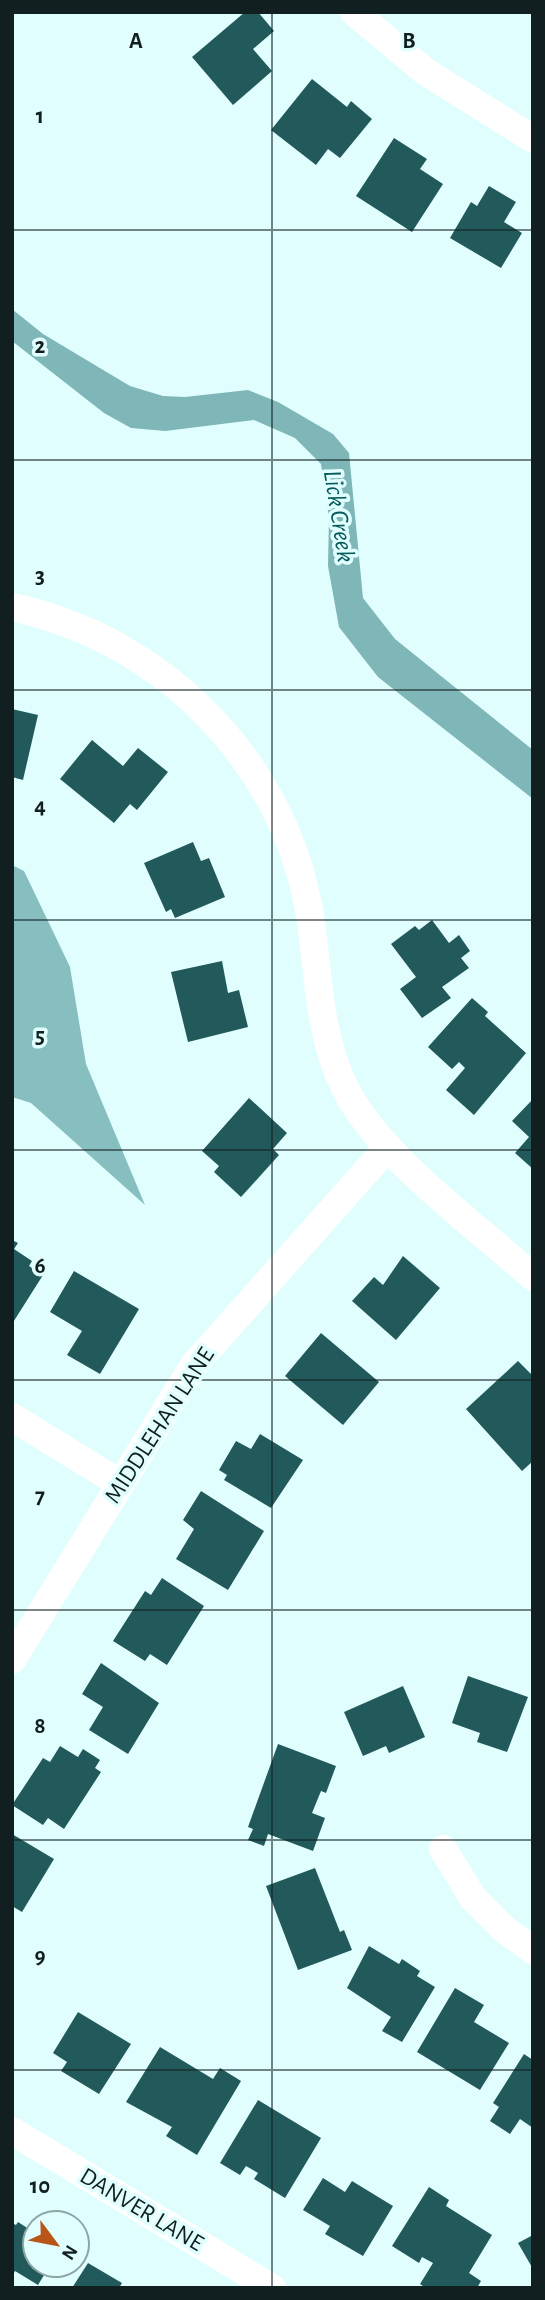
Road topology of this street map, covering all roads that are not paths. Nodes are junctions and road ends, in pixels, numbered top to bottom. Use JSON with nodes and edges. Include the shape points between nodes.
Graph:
{"nodes":[{"id":1,"x":354,"y":12,"type":"edge"},
{"id":2,"x":533,"y":139,"type":"edge"},
{"id":3,"x":12,"y":607,"type":"edge"},
{"id":4,"x":388,"y":1147,"type":"junction"},
{"id":5,"x":533,"y":1277,"type":"edge"},
{"id":6,"x":12,"y":1417,"type":"edge"},
{"id":7,"x":121,"y":1483,"type":"junction"},
{"id":8,"x":12,"y":1660,"type":"edge"},
{"id":9,"x":443,"y":1849,"type":"dead end"},
{"id":10,"x":533,"y":1950,"type":"edge"},
{"id":11,"x":12,"y":2131,"type":"edge"},
{"id":12,"x":272,"y":2288,"type":"edge"}],
"edges":[{"from":1,"to":2,"type":"street","via":[[426,72]]},
{"from":3,"to":4,"type":"street","via":[[85,629],[152,667],[214,720],[246,759],[283,826],[302,881],[322,1020],[336,1065],[357,1109]]},
{"from":4,"to":5,"type":"street"},
{"from":4,"to":7,"type":"street","name":"MIDDLEHAN LANE","via":[[194,1364]]},
{"from":6,"to":7,"type":"street"},
{"from":7,"to":8,"type":"street","name":"MIDDLEHAN LANE"},
{"from":9,"to":10,"type":"street","via":[[473,1898]]},
{"from":11,"to":12,"type":"street","name":"DANVER LANE"}]}
